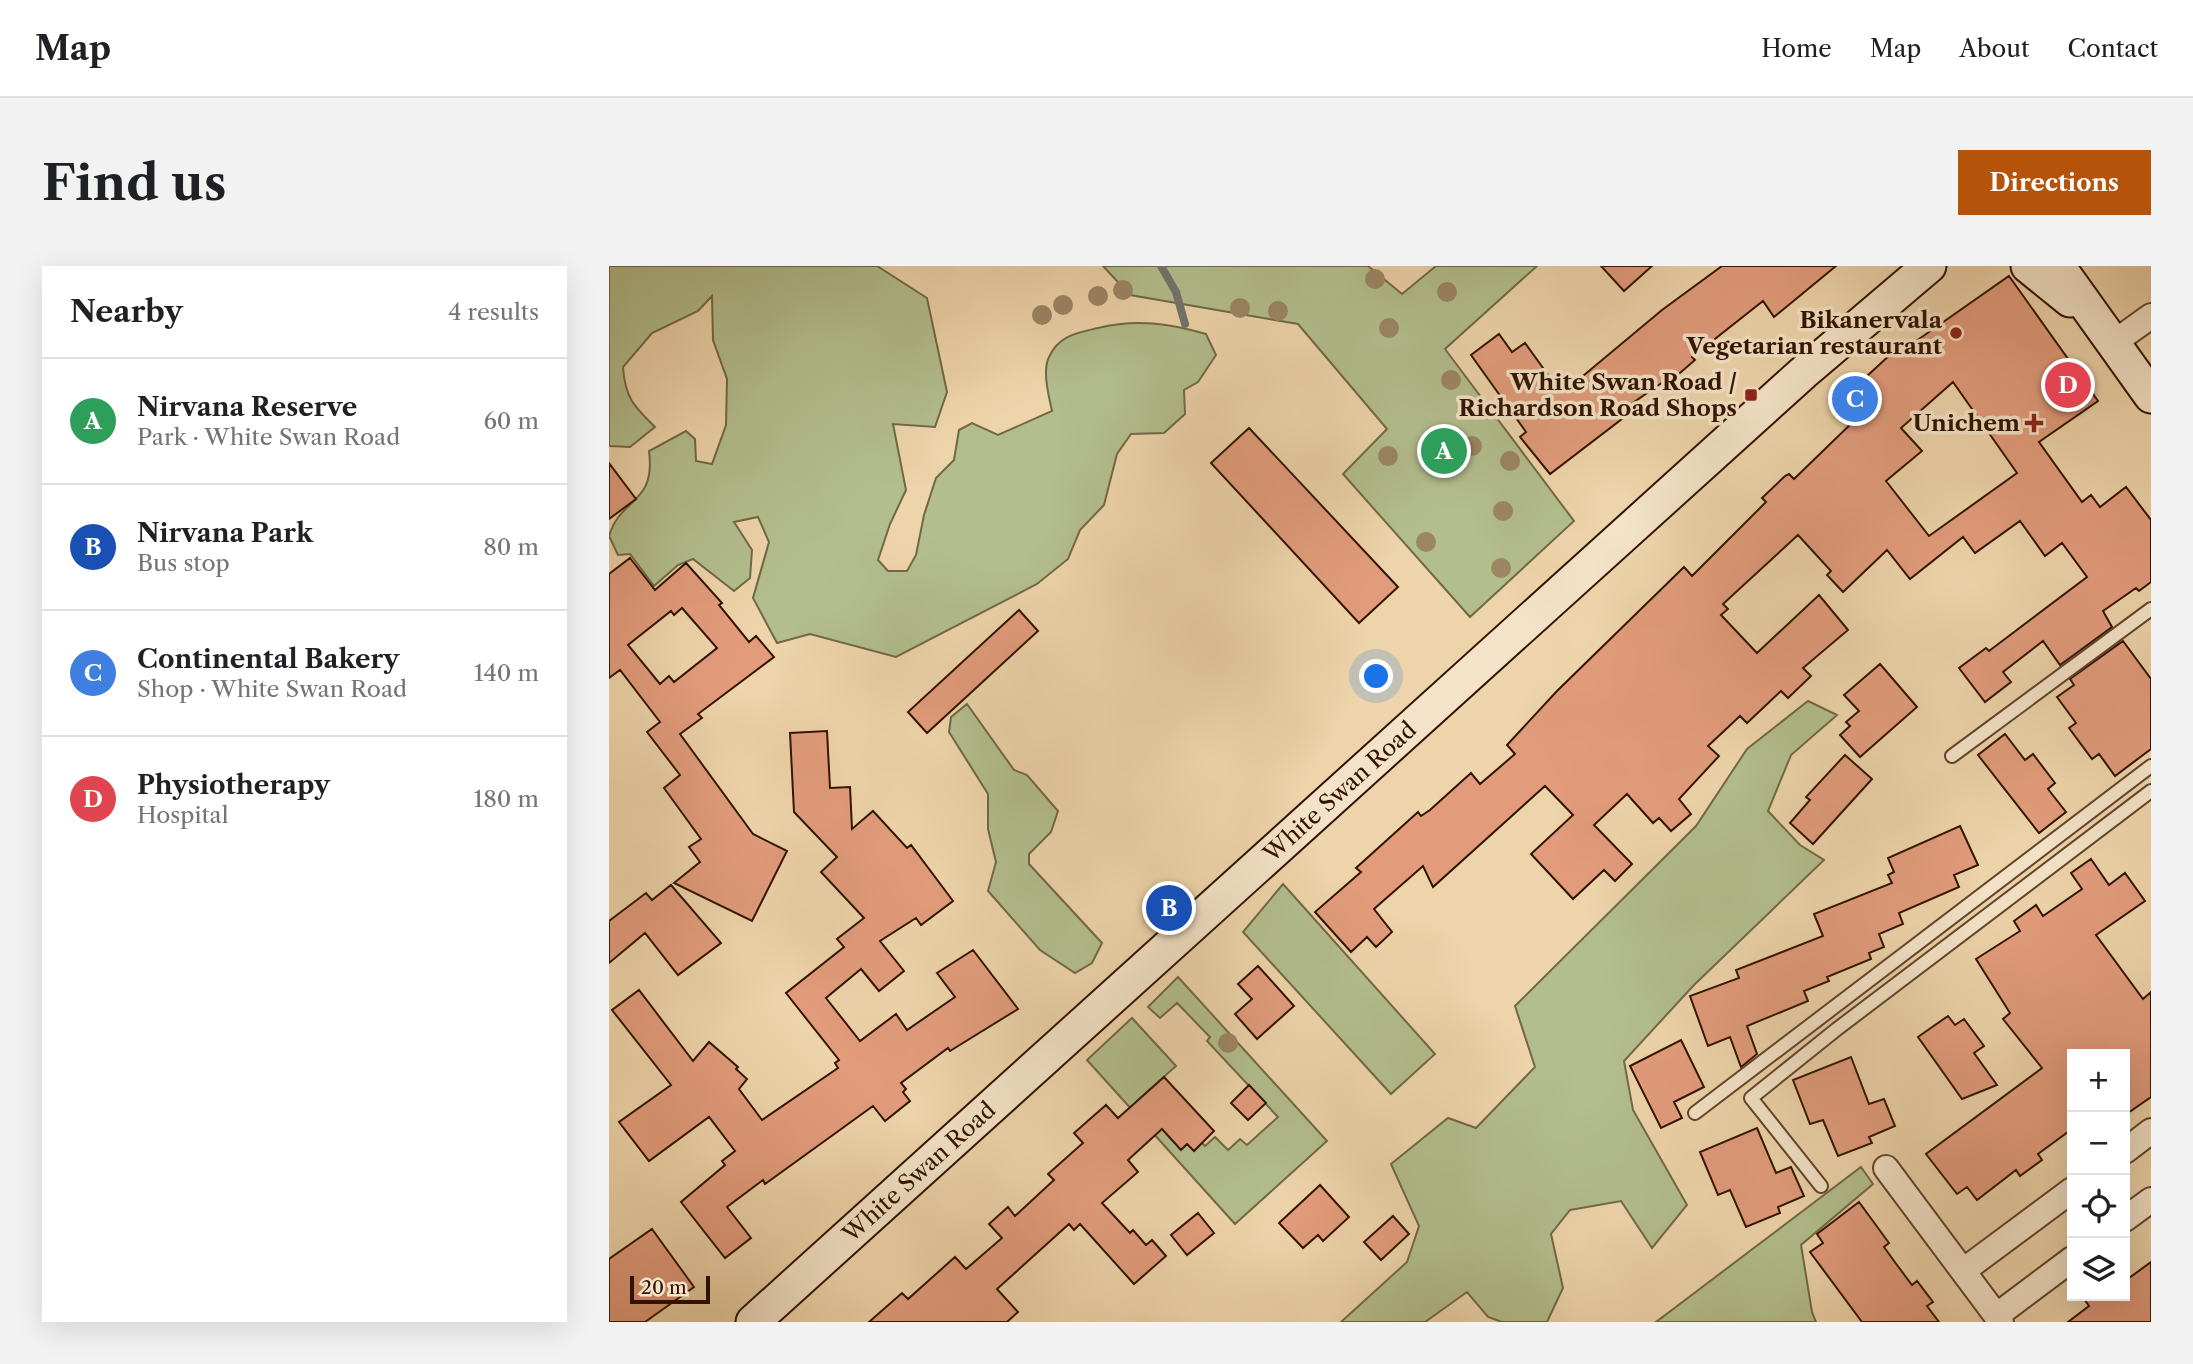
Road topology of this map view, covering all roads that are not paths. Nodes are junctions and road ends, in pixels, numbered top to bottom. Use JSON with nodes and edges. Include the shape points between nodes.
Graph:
{"nodes":[{"id":1,"x":2028,"y":266,"type":"edge"},
{"id":2,"x":2058,"y":266,"type":"edge"},
{"id":3,"x":1922,"y":268,"type":"edge"},
{"id":4,"x":2151,"y":316,"type":"edge"},
{"id":5,"x":2106,"y":335,"type":"junction"},
{"id":6,"x":2151,"y":396,"type":"edge"},
{"id":7,"x":2151,"y":610,"type":"edge"},
{"id":8,"x":1952,"y":756,"type":"dead end"},
{"id":9,"x":2151,"y":766,"type":"edge"},
{"id":10,"x":2151,"y":792,"type":"edge"},
{"id":11,"x":1695,"y":1113,"type":"dead end"},
{"id":12,"x":2151,"y":1131,"type":"edge"},
{"id":13,"x":2130,"y":1147,"type":"edge"},
{"id":14,"x":1887,"y":1168,"type":"dead end"},
{"id":15,"x":1821,"y":1186,"type":"dead end"},
{"id":16,"x":2067,"y":1194,"type":"edge"},
{"id":17,"x":2151,"y":1200,"type":"edge"},
{"id":18,"x":2130,"y":1215,"type":"edge"},
{"id":19,"x":2067,"y":1263,"type":"edge"},
{"id":20,"x":1963,"y":1271,"type":"junction"},
{"id":21,"x":1998,"y":1319,"type":"edge"},
{"id":22,"x":753,"y":1322,"type":"edge"}],
"edges":[{"from":1,"to":5,"type":"main road"},
{"from":2,"to":5,"type":"main road"},
{"from":3,"to":22,"type":"main road","name":"White Swan Road"},
{"from":4,"to":5,"type":"street"},
{"from":5,"to":6,"type":"main road"},
{"from":7,"to":8,"type":"lane"},
{"from":9,"to":11,"type":"lane"},
{"from":10,"to":15,"type":"lane","via":[[1751,1098]]},
{"from":12,"to":13,"type":"street"},
{"from":14,"to":20,"type":"street"},
{"from":16,"to":20,"type":"street"},
{"from":17,"to":18,"type":"street"},
{"from":19,"to":21,"type":"street"},
{"from":20,"to":21,"type":"street"}]}
